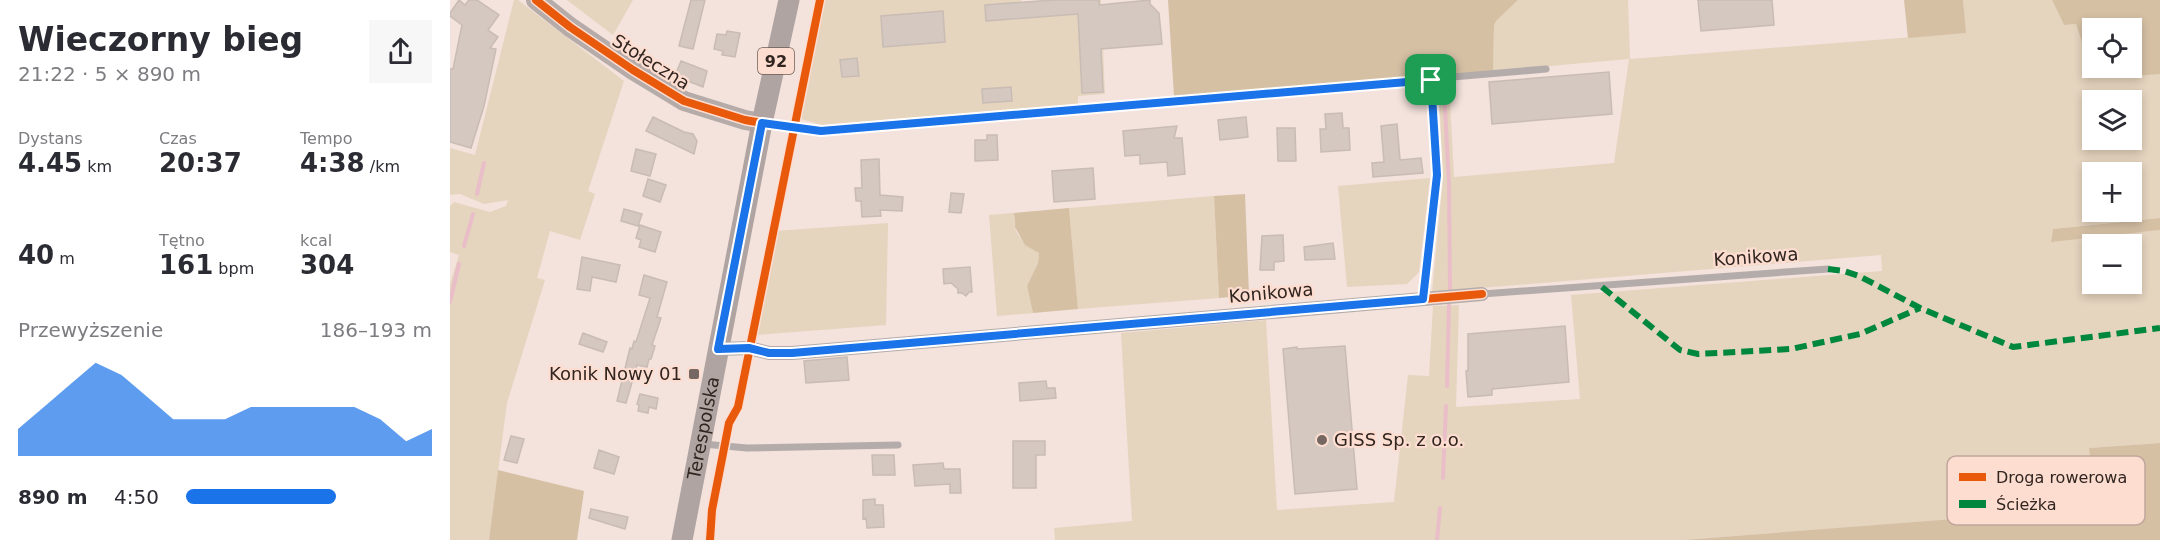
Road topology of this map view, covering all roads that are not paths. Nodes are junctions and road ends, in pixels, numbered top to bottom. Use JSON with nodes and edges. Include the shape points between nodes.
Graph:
{"nodes":[{"id":1,"x":536,"y":0,"type":"edge"},
{"id":2,"x":789,"y":0,"type":"edge"},
{"id":3,"x":1546,"y":69,"type":"dead end"},
{"id":4,"x":1431,"y":80,"type":"junction"},
{"id":5,"x":762,"y":123,"type":"junction"},
{"id":6,"x":1828,"y":269,"type":"dead end"},
{"id":7,"x":1482,"y":294,"type":"joint"},
{"id":8,"x":1423,"y":299,"type":"junction"},
{"id":9,"x":718,"y":349,"type":"junction"},
{"id":10,"x":700,"y":443,"type":"junction"},
{"id":11,"x":898,"y":445,"type":"dead end"},
{"id":12,"x":682,"y":540,"type":"edge"}],
"edges":[{"from":1,"to":5,"type":"street","name":"Stołeczna","via":[[654,85],[684,101]]},
{"from":2,"to":5,"type":"main road","name":"Terespolska","number":"92"},
{"from":3,"to":4,"type":"lane"},
{"from":4,"to":5,"type":"lane","via":[[821,131]]},
{"from":4,"to":8,"type":"lane","via":[[1437,175]]},
{"from":5,"to":9,"type":"main road","name":"Terespolska","number":"92"},
{"from":6,"to":7,"type":"lane","name":"Konikowa"},
{"from":7,"to":8,"type":"street","name":"Konikowa"},
{"from":8,"to":9,"type":"street","name":"Konikowa","via":[[792,353]]},
{"from":9,"to":10,"type":"main road","name":"Terespolska","number":"92"},
{"from":10,"to":11,"type":"lane","via":[[747,448]]},
{"from":10,"to":12,"type":"main road","name":"Terespolska","number":"92"}]}
